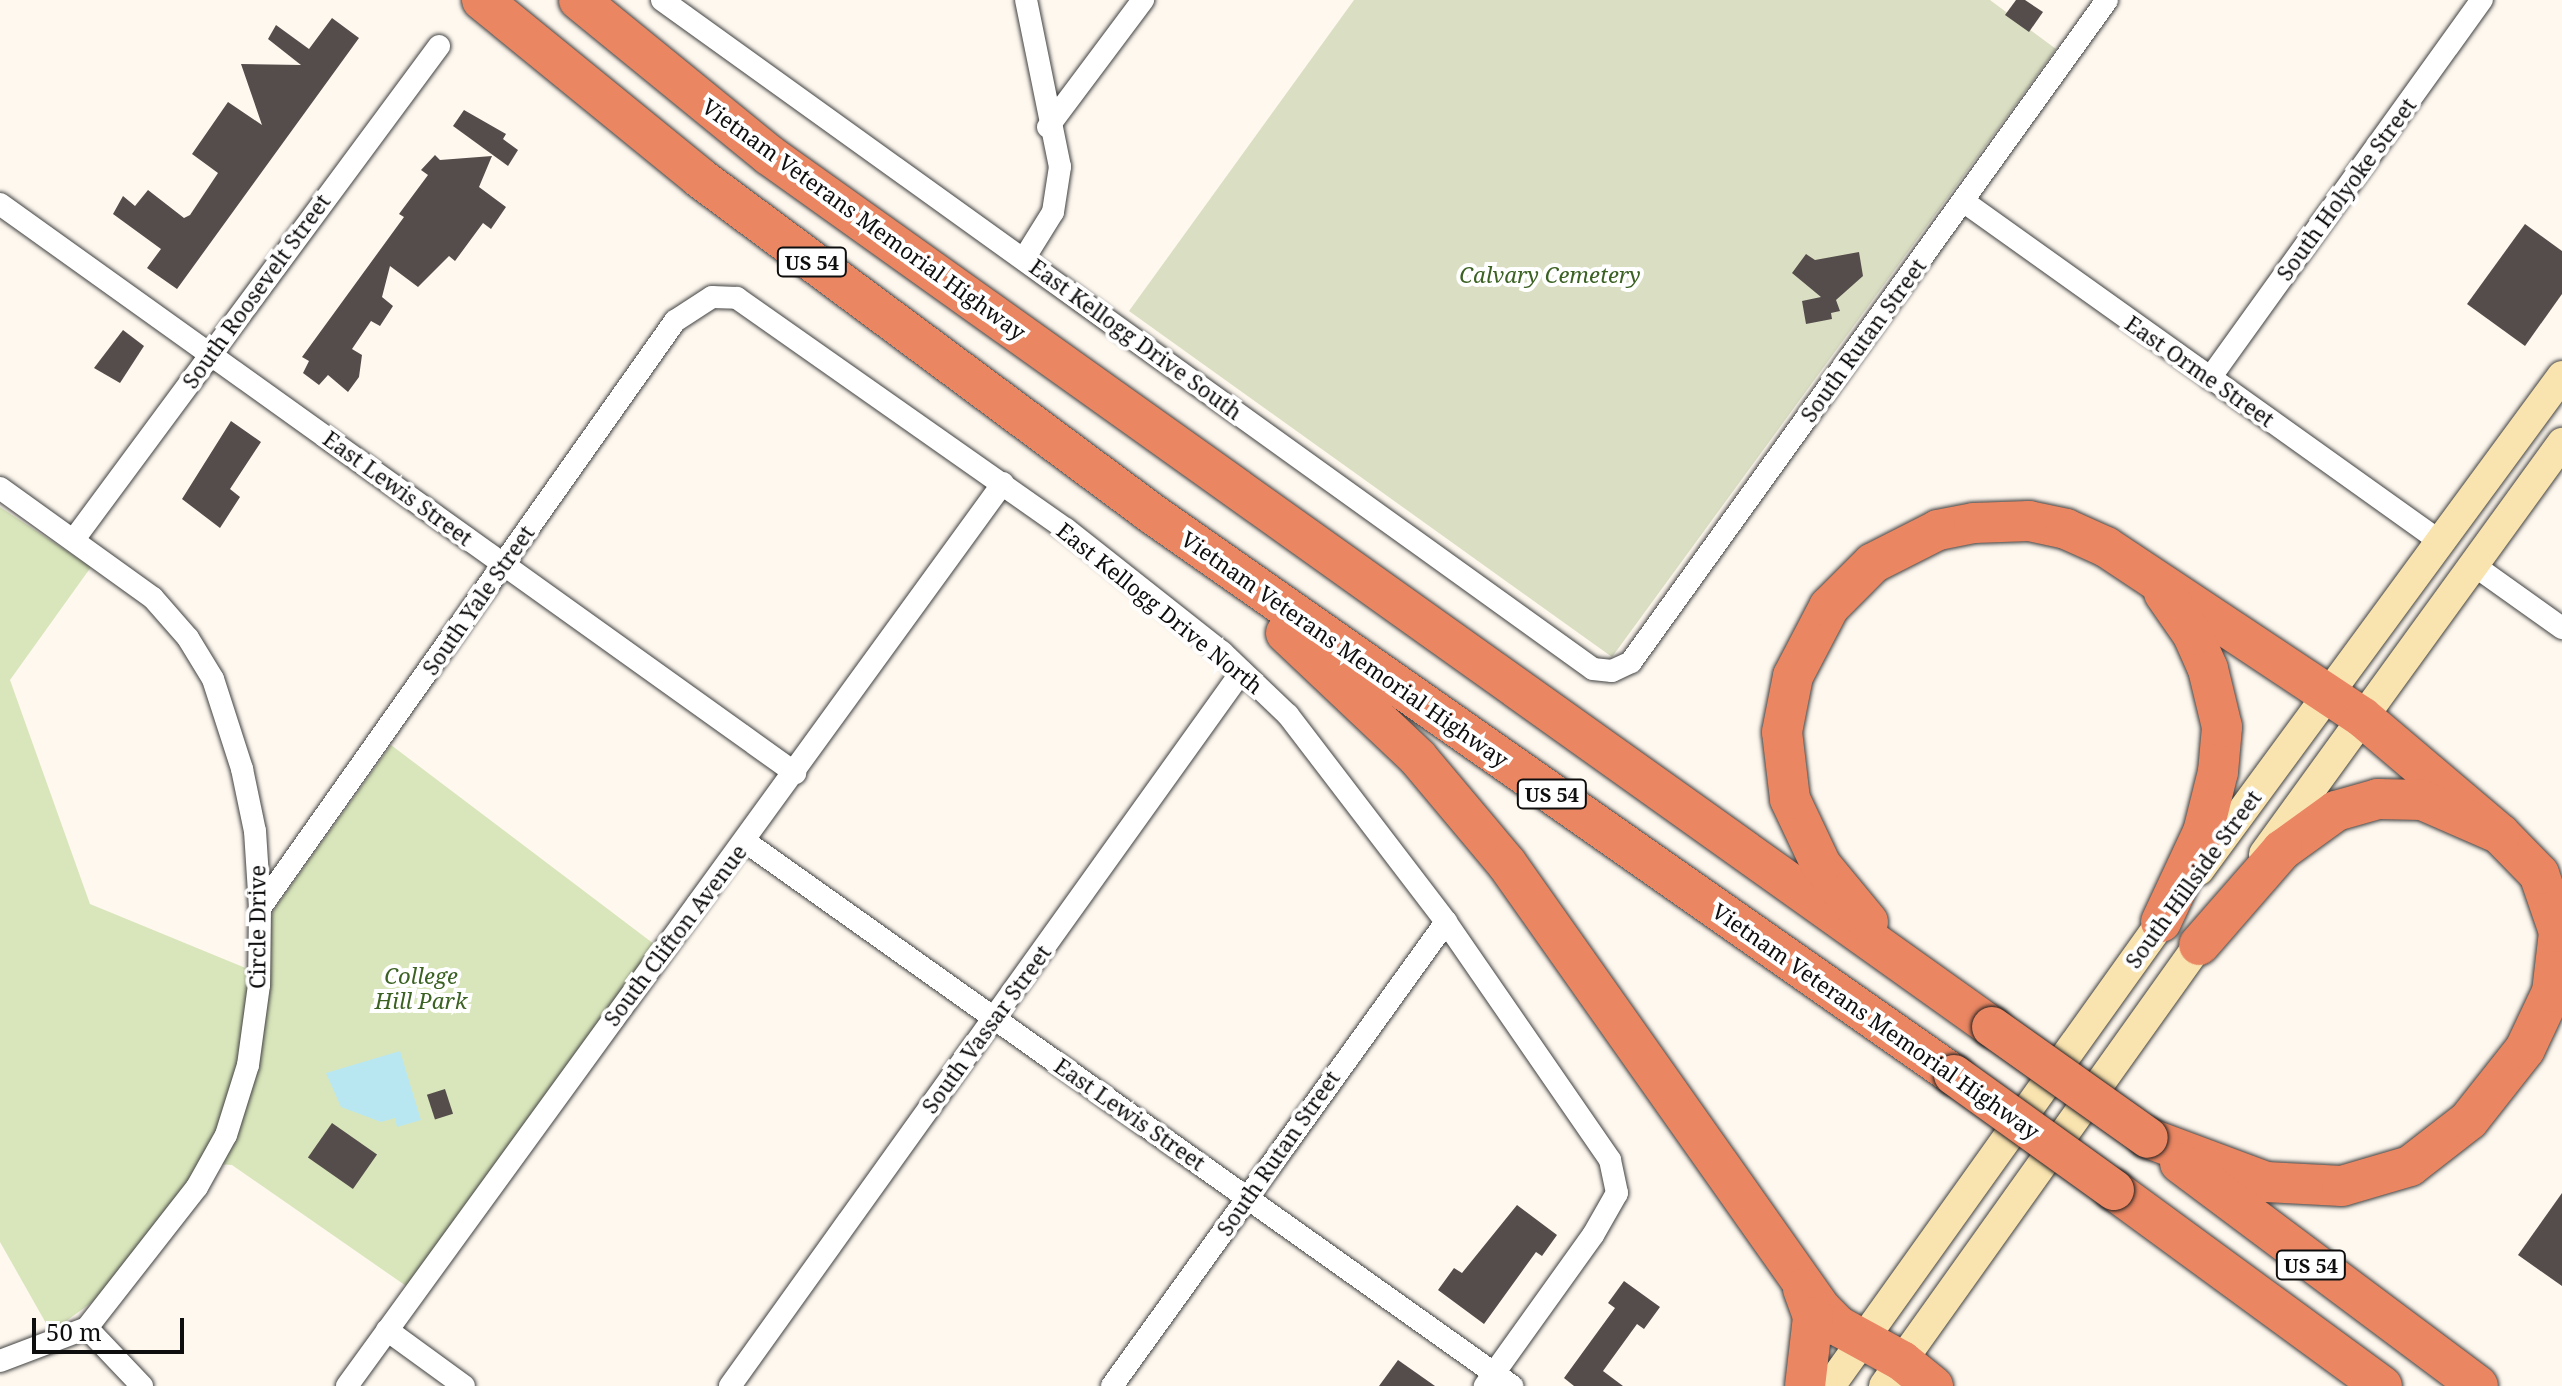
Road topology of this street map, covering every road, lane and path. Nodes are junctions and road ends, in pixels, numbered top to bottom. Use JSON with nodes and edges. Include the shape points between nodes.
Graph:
{"nodes":[{"id":1,"x":482,"y":0,"type":"edge"},
{"id":2,"x":579,"y":0,"type":"edge"},
{"id":3,"x":662,"y":0,"type":"edge"},
{"id":4,"x":1026,"y":0,"type":"edge"},
{"id":5,"x":1143,"y":0,"type":"edge"},
{"id":6,"x":2107,"y":0,"type":"edge"},
{"id":7,"x":2482,"y":0,"type":"edge"},
{"id":8,"x":439,"y":46,"type":"dead end"},
{"id":9,"x":1048,"y":127,"type":"junction"},
{"id":10,"x":1963,"y":201,"type":"junction"},
{"id":11,"x":0,"y":204,"type":"edge"},
{"id":12,"x":1025,"y":257,"type":"junction"},
{"id":13,"x":705,"y":302,"type":"joint"},
{"id":14,"x":210,"y":354,"type":"junction"},
{"id":15,"x":2562,"y":376,"type":"edge"},
{"id":16,"x":2210,"y":378,"type":"junction"},
{"id":17,"x":2562,"y":443,"type":"edge"},
{"id":18,"x":1003,"y":483,"type":"junction"},
{"id":19,"x":0,"y":488,"type":"edge"},
{"id":20,"x":1151,"y":513,"type":"junction"},
{"id":21,"x":75,"y":538,"type":"junction"},
{"id":22,"x":2438,"y":540,"type":"junction"},
{"id":23,"x":503,"y":564,"type":"junction"},
{"id":24,"x":2136,"y":565,"type":"junction"},
{"id":25,"x":2475,"y":566,"type":"junction"},
{"id":26,"x":2562,"y":628,"type":"edge"},
{"id":27,"x":1242,"y":671,"type":"junction"},
{"id":28,"x":1612,"y":671,"type":"joint"},
{"id":29,"x":2327,"y":692,"type":"junction"},
{"id":30,"x":2362,"y":717,"type":"junction"},
{"id":31,"x":795,"y":773,"type":"junction"},
{"id":32,"x":2500,"y":834,"type":"junction"},
{"id":33,"x":746,"y":842,"type":"junction"},
{"id":34,"x":260,"y":908,"type":"junction"},
{"id":35,"x":1446,"y":922,"type":"junction"},
{"id":36,"x":2161,"y":922,"type":"junction"},
{"id":37,"x":2199,"y":945,"type":"junction"},
{"id":38,"x":1902,"y":961,"type":"junction"},
{"id":39,"x":994,"y":1018,"type":"junction"},
{"id":40,"x":2148,"y":1138,"type":"junction"},
{"id":41,"x":1247,"y":1196,"type":"junction"},
{"id":42,"x":1800,"y":1281,"type":"junction"},
{"id":43,"x":87,"y":1328,"type":"junction"},
{"id":44,"x":387,"y":1330,"type":"junction"},
{"id":45,"x":1864,"y":1339,"type":"junction"},
{"id":46,"x":0,"y":1361,"type":"edge"},
{"id":47,"x":1893,"y":1373,"type":"edge"},
{"id":48,"x":1497,"y":1382,"type":"edge"},
{"id":49,"x":142,"y":1386,"type":"edge"},
{"id":50,"x":347,"y":1386,"type":"edge"},
{"id":51,"x":464,"y":1386,"type":"edge"},
{"id":52,"x":730,"y":1386,"type":"edge"},
{"id":53,"x":1112,"y":1386,"type":"edge"},
{"id":54,"x":1805,"y":1386,"type":"edge"},
{"id":55,"x":1830,"y":1386,"type":"edge"},
{"id":56,"x":1933,"y":1386,"type":"edge"},
{"id":57,"x":2382,"y":1386,"type":"edge"},
{"id":58,"x":2478,"y":1386,"type":"edge"}],
"edges":[{"from":1,"to":20,"type":"highway","name":"Vietnam Veterans Memorial Highway","number":"US 54","via":[[700,178]]},
{"from":2,"to":38,"type":"highway","name":"Vietnam Veterans Memorial Highway","number":"US 54","via":[[769,155]]},
{"from":3,"to":12,"type":"street","name":"East Kellogg Drive South"},
{"from":4,"to":9,"type":"street"},
{"from":5,"to":9,"type":"street"},
{"from":6,"to":10,"type":"street","name":"South Rutan Street"},
{"from":7,"to":16,"type":"street","name":"South Holyoke Street"},
{"from":8,"to":14,"type":"street","name":"South Roosevelt Street"},
{"from":9,"to":12,"type":"street","via":[[1060,167],[1053,212]]},
{"from":10,"to":16,"type":"street","name":"East Orme Street"},
{"from":10,"to":28,"type":"street","name":"South Rutan Street","via":[[1631,662]]},
{"from":11,"to":14,"type":"street","name":"East Lewis Street"},
{"from":12,"to":28,"type":"street","name":"East Kellogg Drive South","via":[[1593,669]]},
{"from":13,"to":18,"type":"street","name":"East Kellogg Drive North","via":[[737,298]]},
{"from":13,"to":23,"type":"street","name":"South Yale Street","via":[[675,321]]},
{"from":14,"to":21,"type":"street","name":"South Roosevelt Street"},
{"from":14,"to":23,"type":"street","name":"East Lewis Street"},
{"from":15,"to":22,"type":"main road","name":"South Hillside Street"},
{"from":16,"to":22,"type":"street","name":"East Orme Street"},
{"from":17,"to":25,"type":"main road","name":"South Hillside Street"},
{"from":18,"to":27,"type":"street","name":"East Kellogg Drive North"},
{"from":18,"to":31,"type":"street","name":"South Clifton Avenue"},
{"from":19,"to":21,"type":"street","name":"Circle Drive"},
{"from":20,"to":42,"type":"highway","via":[[1314,658],[1428,770],[1507,864]]},
{"from":20,"to":57,"type":"highway","name":"Vietnam Veterans Memorial Highway","number":"US 54","bridge":true,"via":[[1954,1075]]},
{"from":21,"to":34,"type":"street","name":"Circle Drive","via":[[153,598],[213,679],[255,831]]},
{"from":22,"to":29,"type":"main road","name":"South Hillside Street"},
{"from":23,"to":31,"type":"street","name":"East Lewis Street"},
{"from":23,"to":34,"type":"street","name":"South Yale Street"},
{"from":24,"to":29,"type":"highway"},
{"from":24,"to":36,"type":"highway","via":[[2193,635],[2208,669],[2222,727],[2218,772],[2203,832]]},
{"from":24,"to":38,"type":"highway","via":[[2087,537],[2029,521],[1938,530],[1873,563],[1814,629],[1785,707],[1783,764],[1790,799],[1821,865]]},
{"from":25,"to":26,"type":"street"},
{"from":25,"to":30,"type":"main road","name":"South Hillside Street"},
{"from":27,"to":35,"type":"street","name":"East Kellogg Drive North","via":[[1288,715]]},
{"from":27,"to":39,"type":"street","name":"South Vassar Street"},
{"from":29,"to":30,"type":"highway"},
{"from":29,"to":36,"type":"main road","name":"South Hillside Street"},
{"from":30,"to":32,"type":"highway"},
{"from":30,"to":37,"type":"main road","name":"South Hillside Street"},
{"from":31,"to":33,"type":"street","name":"South Clifton Avenue"},
{"from":32,"to":37,"type":"highway","via":[[2422,800],[2378,799],[2336,811],[2282,850]]},
{"from":32,"to":40,"type":"highway","via":[[2539,874],[2559,932],[2552,992],[2525,1049],[2469,1120],[2410,1166],[2342,1186],[2266,1182]]},
{"from":33,"to":39,"type":"street","name":"East Lewis Street"},
{"from":33,"to":44,"type":"street","name":"South Clifton Avenue"},
{"from":34,"to":43,"type":"street","name":"Circle Drive","via":[[254,1025],[226,1135],[170,1227]]},
{"from":35,"to":41,"type":"street","name":"South Rutan Street"},
{"from":35,"to":48,"type":"street","name":"East Kellogg Drive North","via":[[1610,1160],[1617,1193]]},
{"from":36,"to":45,"type":"main road","name":"South Hillside Street"},
{"from":37,"to":47,"type":"main road","name":"South Hillside Street"},
{"from":38,"to":40,"type":"highway","name":"Vietnam Veterans Memorial Highway","number":"US 54","bridge":true},
{"from":39,"to":41,"type":"street","name":"East Lewis Street"},
{"from":39,"to":52,"type":"street","name":"South Vassar Street"},
{"from":40,"to":58,"type":"highway","name":"Vietnam Veterans Memorial Highway","number":"US 54"},
{"from":41,"to":48,"type":"street","name":"East Lewis Street"},
{"from":41,"to":53,"type":"street","name":"South Rutan Street"},
{"from":42,"to":45,"type":"highway","via":[[1838,1326]]},
{"from":42,"to":54,"type":"highway","via":[[1813,1317]]},
{"from":43,"to":46,"type":"street","name":"Circle Drive"},
{"from":43,"to":49,"type":"street"},
{"from":44,"to":50,"type":"street","name":"South Clifton Avenue"},
{"from":44,"to":51,"type":"street"},
{"from":45,"to":47,"type":"highway"},
{"from":45,"to":55,"type":"main road","name":"South Hillside Street"},
{"from":47,"to":56,"type":"highway"}]}
